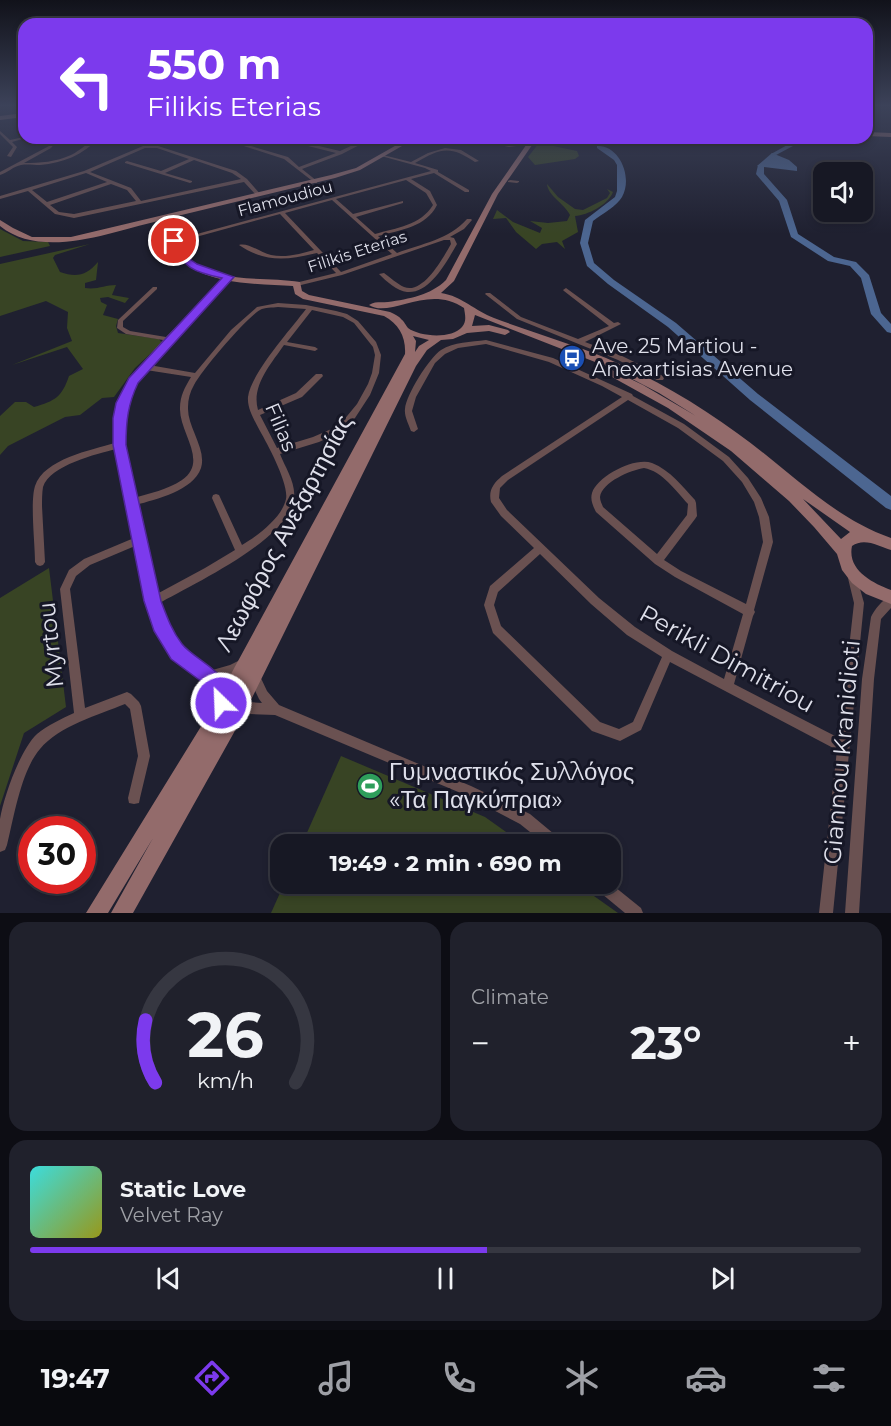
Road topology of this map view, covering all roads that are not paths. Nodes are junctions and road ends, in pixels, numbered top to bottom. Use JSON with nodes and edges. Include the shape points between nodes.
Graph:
{"nodes":[{"id":1,"x":14,"y":149,"type":"edge"},
{"id":2,"x":47,"y":149,"type":"edge"},
{"id":3,"x":81,"y":149,"type":"edge"},
{"id":4,"x":139,"y":149,"type":"edge"},
{"id":5,"x":162,"y":149,"type":"edge"},
{"id":6,"x":255,"y":149,"type":"edge"},
{"id":7,"x":326,"y":149,"type":"edge"},
{"id":8,"x":350,"y":149,"type":"edge"},
{"id":9,"x":395,"y":149,"type":"edge"},
{"id":10,"x":442,"y":149,"type":"edge"},
{"id":11,"x":449,"y":149,"type":"edge"},
{"id":12,"x":514,"y":149,"type":"edge"},
{"id":13,"x":527,"y":149,"type":"edge"},
{"id":14,"x":531,"y":149,"type":"edge"},
{"id":15,"x":342,"y":153,"type":"junction"},
{"id":16,"x":522,"y":153,"type":"junction"},
{"id":17,"x":9,"y":156,"type":"dead end"},
{"id":18,"x":383,"y":156,"type":"junction"},
{"id":19,"x":194,"y":159,"type":"junction"},
{"id":20,"x":477,"y":160,"type":"dead end"},
{"id":21,"x":127,"y":162,"type":"dead end"},
{"id":22,"x":412,"y":163,"type":"junction"},
{"id":23,"x":22,"y":164,"type":"junction"},
{"id":24,"x":299,"y":168,"type":"junction"},
{"id":25,"x":436,"y":171,"type":"junction"},
{"id":26,"x":86,"y":172,"type":"junction"},
{"id":27,"x":161,"y":173,"type":"junction"},
{"id":28,"x":0,"y":174,"type":"edge"},
{"id":29,"x":407,"y":179,"type":"junction"},
{"id":30,"x":245,"y":180,"type":"junction"},
{"id":31,"x":112,"y":182,"type":"junction"},
{"id":32,"x":190,"y":182,"type":"dead end"},
{"id":33,"x":315,"y":182,"type":"junction"},
{"id":34,"x":30,"y":189,"type":"junction"},
{"id":35,"x":467,"y":190,"type":"dead end"},
{"id":36,"x":259,"y":195,"type":"junction"},
{"id":37,"x":0,"y":198,"type":"edge"},
{"id":38,"x":333,"y":199,"type":"junction"},
{"id":39,"x":401,"y":202,"type":"dead end"},
{"id":40,"x":140,"y":203,"type":"junction"},
{"id":41,"x":47,"y":204,"type":"junction"},
{"id":42,"x":282,"y":213,"type":"junction"},
{"id":43,"x":353,"y":216,"type":"junction"},
{"id":44,"x":160,"y":219,"type":"junction"},
{"id":45,"x":469,"y":220,"type":"dead end"},
{"id":46,"x":0,"y":222,"type":"edge"},
{"id":47,"x":374,"y":236,"type":"junction"},
{"id":48,"x":444,"y":238,"type":"junction"},
{"id":49,"x":174,"y":241,"type":"junction"},
{"id":50,"x":242,"y":245,"type":"dead end"},
{"id":51,"x":318,"y":251,"type":"junction"},
{"id":52,"x":396,"y":255,"type":"junction"},
{"id":53,"x":340,"y":274,"type":"junction"},
{"id":54,"x":382,"y":274,"type":"dead end"},
{"id":55,"x":229,"y":277,"type":"junction"},
{"id":56,"x":453,"y":281,"type":"junction"},
{"id":57,"x":297,"y":284,"type":"junction"},
{"id":58,"x":155,"y":288,"type":"dead end"},
{"id":59,"x":566,"y":290,"type":"dead end"},
{"id":60,"x":488,"y":294,"type":"dead end"},
{"id":61,"x":428,"y":295,"type":"junction"},
{"id":62,"x":414,"y":299,"type":"junction"},
{"id":63,"x":319,"y":300,"type":"junction"},
{"id":64,"x":459,"y":300,"type":"junction"},
{"id":65,"x":309,"y":309,"type":"junction"},
{"id":66,"x":469,"y":309,"type":"junction"},
{"id":67,"x":401,"y":325,"type":"junction"},
{"id":68,"x":464,"y":330,"type":"junction"},
{"id":69,"x":169,"y":339,"type":"junction"},
{"id":70,"x":437,"y":339,"type":"junction"},
{"id":71,"x":580,"y":341,"type":"junction"},
{"id":72,"x":283,"y":343,"type":"junction"},
{"id":73,"x":315,"y":349,"type":"dead end"},
{"id":74,"x":144,"y":367,"type":"junction"},
{"id":75,"x":319,"y":375,"type":"dead end"},
{"id":76,"x":197,"y":376,"type":"junction"},
{"id":77,"x":660,"y":378,"type":"dead end"},
{"id":78,"x":629,"y":396,"type":"junction"},
{"id":79,"x":256,"y":414,"type":"junction"},
{"id":80,"x":414,"y":429,"type":"dead end"},
{"id":81,"x":119,"y":445,"type":"junction"},
{"id":82,"x":275,"y":452,"type":"junction"},
{"id":83,"x":216,"y":498,"type":"dead end"},
{"id":84,"x":131,"y":503,"type":"junction"},
{"id":85,"x":866,"y":536,"type":"junction"},
{"id":86,"x":139,"y":540,"type":"junction"},
{"id":87,"x":891,"y":544,"type":"edge"},
{"id":88,"x":542,"y":548,"type":"junction"},
{"id":89,"x":842,"y":550,"type":"junction"},
{"id":90,"x":240,"y":551,"type":"junction"},
{"id":91,"x":658,"y":561,"type":"junction"},
{"id":92,"x":40,"y":562,"type":"dead end"},
{"id":93,"x":852,"y":574,"type":"junction"},
{"id":94,"x":891,"y":597,"type":"edge"},
{"id":95,"x":153,"y":601,"type":"junction"},
{"id":96,"x":891,"y":601,"type":"edge"},
{"id":97,"x":750,"y":612,"type":"junction"},
{"id":98,"x":668,"y":655,"type":"junction"},
{"id":99,"x":249,"y":670,"type":"junction"},
{"id":100,"x":209,"y":676,"type":"junction"},
{"id":101,"x":728,"y":686,"type":"junction"},
{"id":102,"x":274,"y":710,"type":"junction"},
{"id":103,"x":227,"y":714,"type":"junction"},
{"id":104,"x":80,"y":716,"type":"junction"},
{"id":105,"x":862,"y":742,"type":"junction"},
{"id":106,"x":843,"y":747,"type":"junction"},
{"id":107,"x":134,"y":798,"type":"dead end"},
{"id":108,"x":543,"y":834,"type":"edge"},
{"id":109,"x":0,"y":845,"type":"edge"},
{"id":110,"x":613,"y":894,"type":"edge"},
{"id":111,"x":96,"y":913,"type":"edge"},
{"id":112,"x":121,"y":913,"type":"edge"},
{"id":113,"x":636,"y":913,"type":"edge"},
{"id":114,"x":826,"y":913,"type":"edge"},
{"id":115,"x":852,"y":913,"type":"edge"}],
"edges":[{"from":1,"to":17,"type":"street"},
{"from":2,"to":23,"type":"street"},
{"from":3,"to":23,"type":"street","via":[[52,164]]},
{"from":4,"to":26,"type":"street"},
{"from":5,"to":19,"type":"street"},
{"from":6,"to":24,"type":"street","via":[[286,158]]},
{"from":7,"to":15,"type":"street"},
{"from":8,"to":15,"type":"street"},
{"from":9,"to":18,"type":"main road"},
{"from":10,"to":22,"type":"street"},
{"from":11,"to":20,"type":"street"},
{"from":12,"to":16,"type":"street"},
{"from":13,"to":16,"type":"main road"},
{"from":14,"to":56,"type":"main road"},
{"from":15,"to":24,"type":"street"},
{"from":16,"to":56,"type":"main road","via":[[495,194]]},
{"from":18,"to":22,"type":"street"},
{"from":18,"to":33,"type":"main road","via":[[358,169]]},
{"from":19,"to":27,"type":"street"},
{"from":19,"to":30,"type":"street","via":[[234,172]]},
{"from":21,"to":27,"type":"street"},
{"from":22,"to":25,"type":"street"},
{"from":23,"to":28,"type":"street"},
{"from":24,"to":33,"type":"street"},
{"from":25,"to":29,"type":"street","name":"Flamoudiou"},
{"from":25,"to":35,"type":"street"},
{"from":26,"to":31,"type":"street"},
{"from":26,"to":34,"type":"street"},
{"from":27,"to":32,"type":"street"},
{"from":29,"to":38,"type":"street","name":"Flamoudiou"},
{"from":29,"to":47,"type":"street","via":[[428,192],[435,205],[433,210],[422,220]]},
{"from":30,"to":36,"type":"street"},
{"from":30,"to":40,"type":"street"},
{"from":31,"to":40,"type":"street","via":[[129,189]]},
{"from":31,"to":41,"type":"street"},
{"from":33,"to":36,"type":"main road"},
{"from":34,"to":37,"type":"street"},
{"from":34,"to":41,"type":"street"},
{"from":36,"to":44,"type":"main road"},
{"from":38,"to":42,"type":"street","name":"Flamoudiou"},
{"from":38,"to":43,"type":"street"},
{"from":39,"to":43,"type":"street"},
{"from":40,"to":41,"type":"street","via":[[74,216],[57,213]]},
{"from":42,"to":49,"type":"street","name":"Flamoudiou"},
{"from":42,"to":51,"type":"street"},
{"from":43,"to":47,"type":"street"},
{"from":44,"to":46,"type":"main road","via":[[51,241],[23,237]]},
{"from":44,"to":49,"type":"main road","name":"Filikis Eterias"},
{"from":45,"to":48,"type":"street","name":"Filikis Eterias"},
{"from":47,"to":52,"type":"street"},
{"from":48,"to":52,"type":"street","name":"Filikis Eterias"},
{"from":48,"to":54,"type":"street","via":[[452,239],[454,244],[440,268],[412,290],[404,290]]},
{"from":49,"to":55,"type":"main road","name":"Filikis Eterias","via":[[193,266]]},
{"from":50,"to":51,"type":"street","via":[[262,257],[277,259]]},
{"from":51,"to":53,"type":"street"},
{"from":52,"to":53,"type":"street","name":"Filikis Eterias"},
{"from":53,"to":57,"type":"street","name":"Filikis Eterias"},
{"from":55,"to":57,"type":"main road","name":"Filikis Eterias"},
{"from":55,"to":69,"type":"street"},
{"from":56,"to":61,"type":"main road"},
{"from":56,"to":64,"type":"main road"},
{"from":57,"to":63,"type":"main road","via":[[301,295]]},
{"from":58,"to":69,"type":"street","via":[[120,321],[120,328],[128,333]]},
{"from":59,"to":71,"type":"street","via":[[617,325]]},
{"from":60,"to":71,"type":"street","via":[[519,318]]},
{"from":61,"to":62,"type":"main road"},
{"from":61,"to":64,"type":"main road"},
{"from":62,"to":63,"type":"main road","via":[[388,306]]},
{"from":62,"to":67,"type":"main road","via":[[399,312]]},
{"from":63,"to":67,"type":"main road","via":[[378,311]]},
{"from":64,"to":66,"type":"main road"},
{"from":65,"to":72,"type":"street","name":"Filias"},
{"from":65,"to":76,"type":"street","via":[[273,304],[252,312]]},
{"from":65,"to":82,"type":"street","via":[[353,319],[372,340],[379,362],[370,387],[341,427],[325,437]]},
{"from":66,"to":68,"type":"main road","via":[[472,316]]},
{"from":66,"to":85,"type":"main road","via":[[589,355],[653,385],[728,432],[813,502]]},
{"from":67,"to":70,"type":"main road","via":[[424,338]]},
{"from":67,"to":99,"type":"main road","name":"Λεωφόρος Ανεξαρτησίας","via":[[411,340],[410,354]]},
{"from":68,"to":70,"type":"main road"},
{"from":68,"to":89,"type":"main road","via":[[489,328],[509,333],[574,357],[645,391],[748,459],[814,517]]},
{"from":69,"to":74,"type":"street"},
{"from":70,"to":99,"type":"main road","name":"Λεωφόρος Ανεξαρτησίας","via":[[423,348],[411,366]]},
{"from":71,"to":77,"type":"street"},
{"from":72,"to":73,"type":"street"},
{"from":72,"to":79,"type":"street","name":"Filias","via":[[256,385],[252,398]]},
{"from":74,"to":76,"type":"street"},
{"from":74,"to":81,"type":"street","via":[[122,403]]},
{"from":75,"to":79,"type":"street","via":[[299,395]]},
{"from":76,"to":84,"type":"street","via":[[189,385],[183,407],[198,458],[197,468],[186,481]]},
{"from":78,"to":80,"type":"street","via":[[551,360],[511,347],[486,342],[457,346],[442,352],[432,362],[412,397],[408,411]]},
{"from":78,"to":88,"type":"street","name":"Perikli Dimitriou","via":[[496,487],[494,499],[504,513]]},
{"from":78,"to":97,"type":"street","via":[[681,426],[726,459],[758,501],[765,517],[768,542]]},
{"from":79,"to":82,"type":"street","name":"Filias"},
{"from":81,"to":84,"type":"street"},
{"from":81,"to":92,"type":"street","via":[[60,466],[43,480],[39,486]]},
{"from":82,"to":90,"type":"street","name":"Filias","via":[[290,500],[276,524],[260,540]]},
{"from":83,"to":90,"type":"street"},
{"from":84,"to":86,"type":"street"},
{"from":85,"to":87,"type":"main road"},
{"from":85,"to":89,"type":"main road","via":[[854,537]]},
{"from":86,"to":95,"type":"street"},
{"from":86,"to":104,"type":"street","name":"Myrtou","via":[[87,562],[72,573],[65,589]]},
{"from":88,"to":98,"type":"street","name":"Perikli Dimitriou","via":[[595,601]]},
{"from":88,"to":98,"type":"street","via":[[494,589],[489,604],[497,629],[597,727],[620,735],[637,726]]},
{"from":89,"to":93,"type":"main road"},
{"from":90,"to":95,"type":"street","name":"Filias"},
{"from":91,"to":91,"type":"street","via":[[599,510],[598,490],[630,466],[646,465],[658,470],[692,503],[692,516]]},
{"from":91,"to":97,"type":"street"},
{"from":93,"to":94,"type":"main road","via":[[875,592]]},
{"from":93,"to":106,"type":"street","name":"Giannou Kranidioti","via":[[859,603]]},
{"from":95,"to":100,"type":"street","via":[[163,631],[178,653]]},
{"from":96,"to":105,"type":"street","name":"Giannou Kranidioti","via":[[876,617]]},
{"from":97,"to":101,"type":"street"},
{"from":98,"to":101,"type":"street","name":"Perikli Dimitriou"},
{"from":99,"to":100,"type":"street"},
{"from":99,"to":102,"type":"street"},
{"from":99,"to":103,"type":"main road","name":"Λεωφόρος Ανεξαρτησίας"},
{"from":100,"to":103,"type":"street"},
{"from":101,"to":106,"type":"street","name":"Perikli Dimitriou"},
{"from":102,"to":103,"type":"street","via":[[249,708]]},
{"from":102,"to":108,"type":"street","via":[[467,790],[525,819]]},
{"from":103,"to":111,"type":"main road","name":"Λεωφόρος Ανεξαρτησίας"},
{"from":103,"to":112,"type":"main road","name":"Λεωφόρος Ανεξαρτησίας"},
{"from":104,"to":107,"type":"street","via":[[127,698],[135,706],[144,756]]},
{"from":104,"to":109,"type":"street","via":[[40,739],[21,770]]},
{"from":105,"to":106,"type":"street"},
{"from":105,"to":115,"type":"street","name":"Giannou Kranidioti"},
{"from":106,"to":114,"type":"street","name":"Giannou Kranidioti"},
{"from":110,"to":113,"type":"street"}]}
